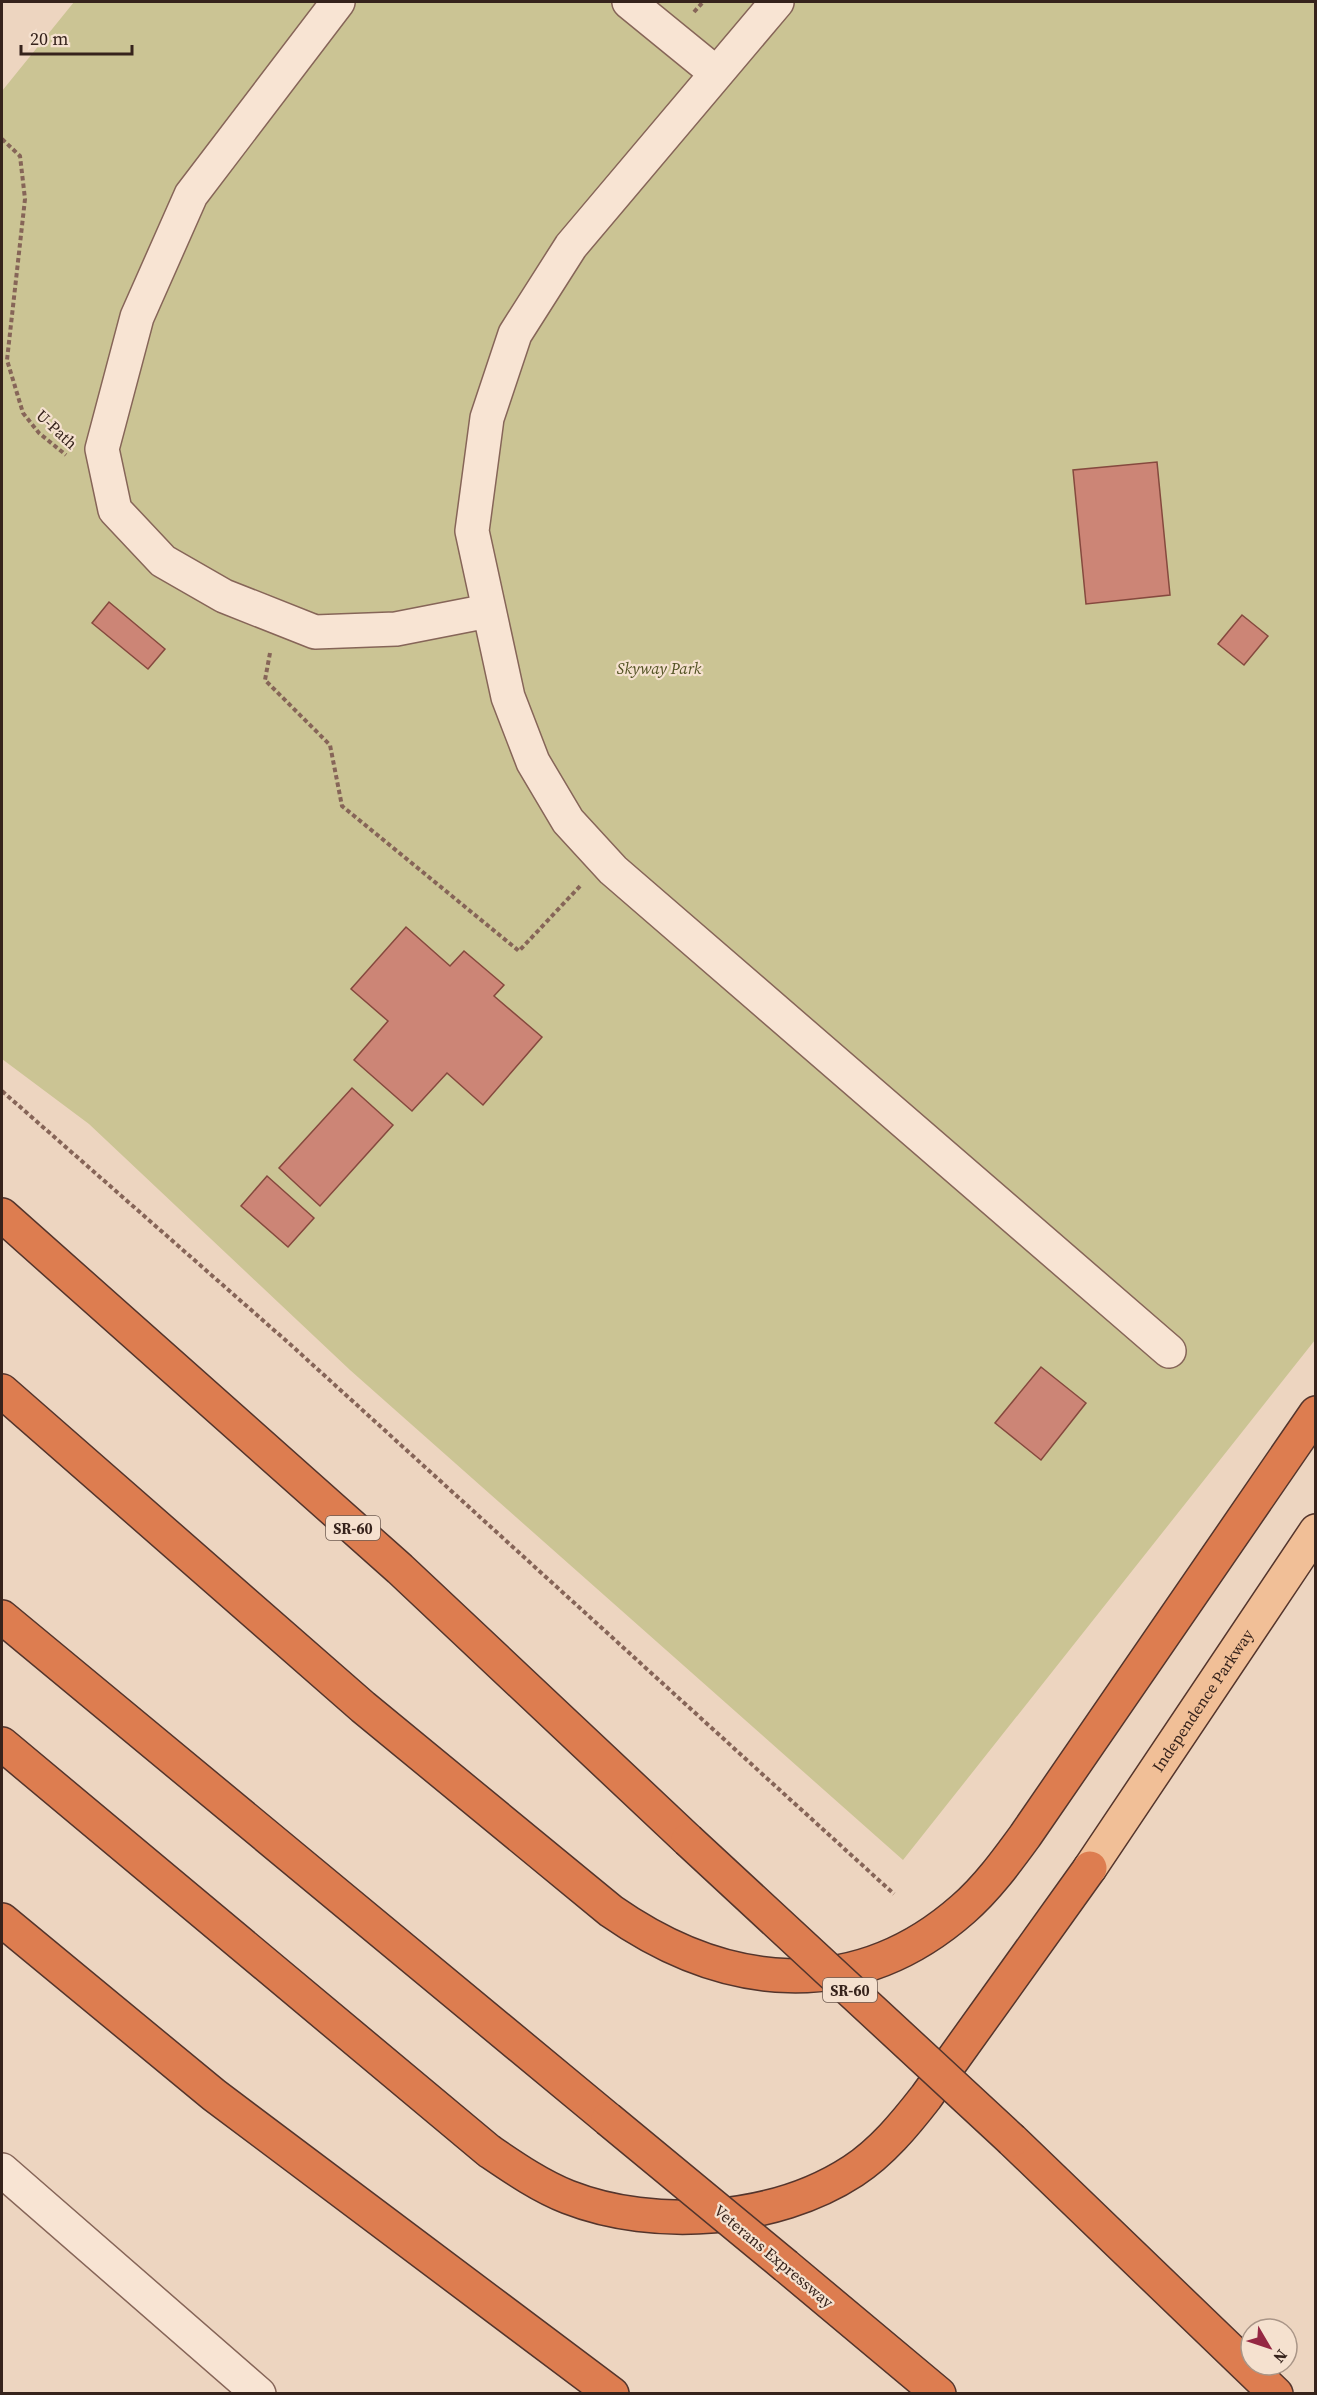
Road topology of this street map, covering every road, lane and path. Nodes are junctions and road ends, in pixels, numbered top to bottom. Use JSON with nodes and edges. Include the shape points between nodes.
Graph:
{"nodes":[{"id":1,"x":338,"y":2,"type":"edge"},
{"id":2,"x":629,"y":2,"type":"edge"},
{"id":3,"x":777,"y":2,"type":"edge"},
{"id":4,"x":716,"y":73,"type":"junction"},
{"id":5,"x":2,"y":139,"type":"edge"},
{"id":6,"x":107,"y":473,"type":"junction"},
{"id":7,"x":488,"y":611,"type":"junction"},
{"id":8,"x":276,"y":617,"type":"junction"},
{"id":9,"x":604,"y":861,"type":"junction"},
{"id":10,"x":2,"y":1091,"type":"edge"},
{"id":11,"x":2,"y":1215,"type":"edge"},
{"id":12,"x":1169,"y":1351,"type":"dead end"},
{"id":13,"x":2,"y":1391,"type":"edge"},
{"id":14,"x":1316,"y":1413,"type":"edge"},
{"id":15,"x":1316,"y":1531,"type":"edge"},
{"id":16,"x":2,"y":1617,"type":"edge"},
{"id":17,"x":2,"y":1744,"type":"edge"},
{"id":18,"x":1090,"y":1868,"type":"joint"},
{"id":19,"x":894,"y":1894,"type":"dead end"},
{"id":20,"x":2,"y":1920,"type":"edge"},
{"id":21,"x":2,"y":2170,"type":"edge"},
{"id":22,"x":259,"y":2394,"type":"edge"},
{"id":23,"x":612,"y":2394,"type":"edge"},
{"id":24,"x":939,"y":2394,"type":"edge"},
{"id":25,"x":1276,"y":2394,"type":"edge"}],
"edges":[{"from":1,"to":6,"type":"lane","via":[[190,195],[137,317],[102,449]]},
{"from":2,"to":4,"type":"lane"},
{"from":3,"to":4,"type":"lane"},
{"from":4,"to":7,"type":"lane","via":[[571,246],[515,334],[487,417],[472,531]]},
{"from":5,"to":6,"type":"path","name":"U-Path","via":[[20,156],[25,199],[7,360],[23,413],[39,433],[77,464]]},
{"from":6,"to":8,"type":"lane","via":[[115,510],[163,561],[224,596]]},
{"from":7,"to":8,"type":"lane","via":[[396,629],[359,631],[315,632]]},
{"from":7,"to":9,"type":"lane","via":[[508,697],[533,762],[568,820]]},
{"from":8,"to":9,"type":"path","via":[[266,680],[330,745],[342,806],[519,951]]},
{"from":9,"to":12,"type":"lane"},
{"from":10,"to":19,"type":"path","via":[[300,1353]]},
{"from":11,"to":25,"type":"highway","name":"SR-60","number":"SR-60","bridge":true,"via":[[400,1569],[1012,2140]]},
{"from":13,"to":14,"type":"highway","via":[[363,1707],[611,1911],[638,1930],[694,1958],[755,1972],[811,1976],[855,1969],[899,1953],[943,1926],[983,1889],[1025,1836]]},
{"from":15,"to":18,"type":"main road","name":"Independence Parkway"},
{"from":16,"to":24,"type":"highway","name":"Veterans Expressway","bridge":true},
{"from":17,"to":18,"type":"highway","via":[[489,2151],[568,2197],[616,2211],[660,2216],[735,2214],[778,2206],[854,2171],[903,2126],[926,2097]]},
{"from":20,"to":23,"type":"highway","via":[[214,2095]]},
{"from":21,"to":22,"type":"lane"}]}
